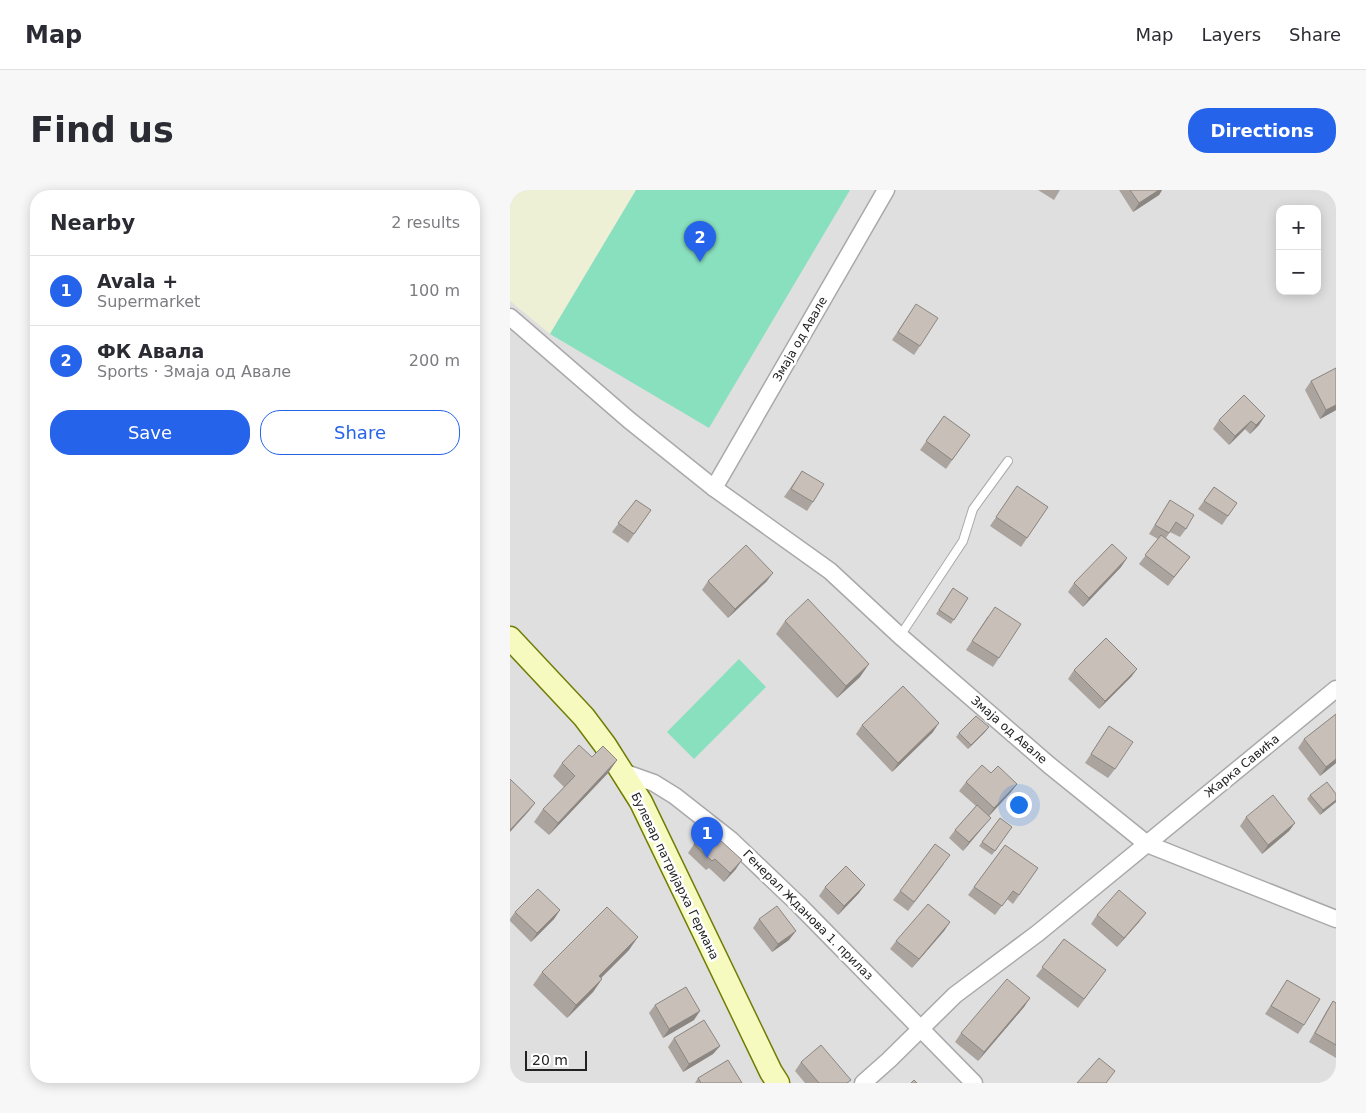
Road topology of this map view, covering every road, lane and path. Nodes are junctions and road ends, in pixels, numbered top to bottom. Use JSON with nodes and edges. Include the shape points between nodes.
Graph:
{"nodes":[{"id":1,"x":886,"y":190,"type":"edge"},
{"id":2,"x":510,"y":317,"type":"edge"},
{"id":3,"x":1008,"y":461,"type":"dead end"},
{"id":4,"x":714,"y":488,"type":"junction"},
{"id":5,"x":900,"y":636,"type":"junction"},
{"id":6,"x":510,"y":638,"type":"edge"},
{"id":7,"x":1336,"y":689,"type":"edge"},
{"id":8,"x":623,"y":772,"type":"junction"},
{"id":9,"x":1147,"y":844,"type":"junction"},
{"id":10,"x":1336,"y":919,"type":"edge"},
{"id":11,"x":920,"y":1030,"type":"junction"},
{"id":12,"x":778,"y":1083,"type":"edge"},
{"id":13,"x":862,"y":1083,"type":"edge"},
{"id":14,"x":974,"y":1083,"type":"edge"}],
"edges":[{"from":1,"to":4,"type":"street","name":"Змаја од Авале"},
{"from":2,"to":4,"type":"street","name":"Змаја од Авале"},
{"from":3,"to":5,"type":"lane","via":[[974,510],[963,541]]},
{"from":4,"to":5,"type":"street","name":"Змаја од Авале","via":[[830,571]]},
{"from":5,"to":9,"type":"street","name":"Змаја од Авале","via":[[1049,765]]},
{"from":6,"to":8,"type":"main road","name":"Булевар патријарха Германа","via":[[584,717]]},
{"from":7,"to":9,"type":"street","name":"Жарка Савића"},
{"from":8,"to":11,"type":"street","name":"Генерал Жданова 1. прилаз","via":[[654,783],[675,796],[731,840],[824,929]]},
{"from":8,"to":12,"type":"main road","name":"Булевар патријарха Германа","via":[[654,827],[732,994]]},
{"from":9,"to":10,"type":"street","name":"Змаја од Авале"},
{"from":9,"to":11,"type":"street","name":"Жарка Савића","via":[[1038,933],[955,995]]},
{"from":11,"to":13,"type":"street","name":"Жарка Савића"},
{"from":11,"to":14,"type":"street","name":"Генерал Жданова 1. прилаз"}]}
